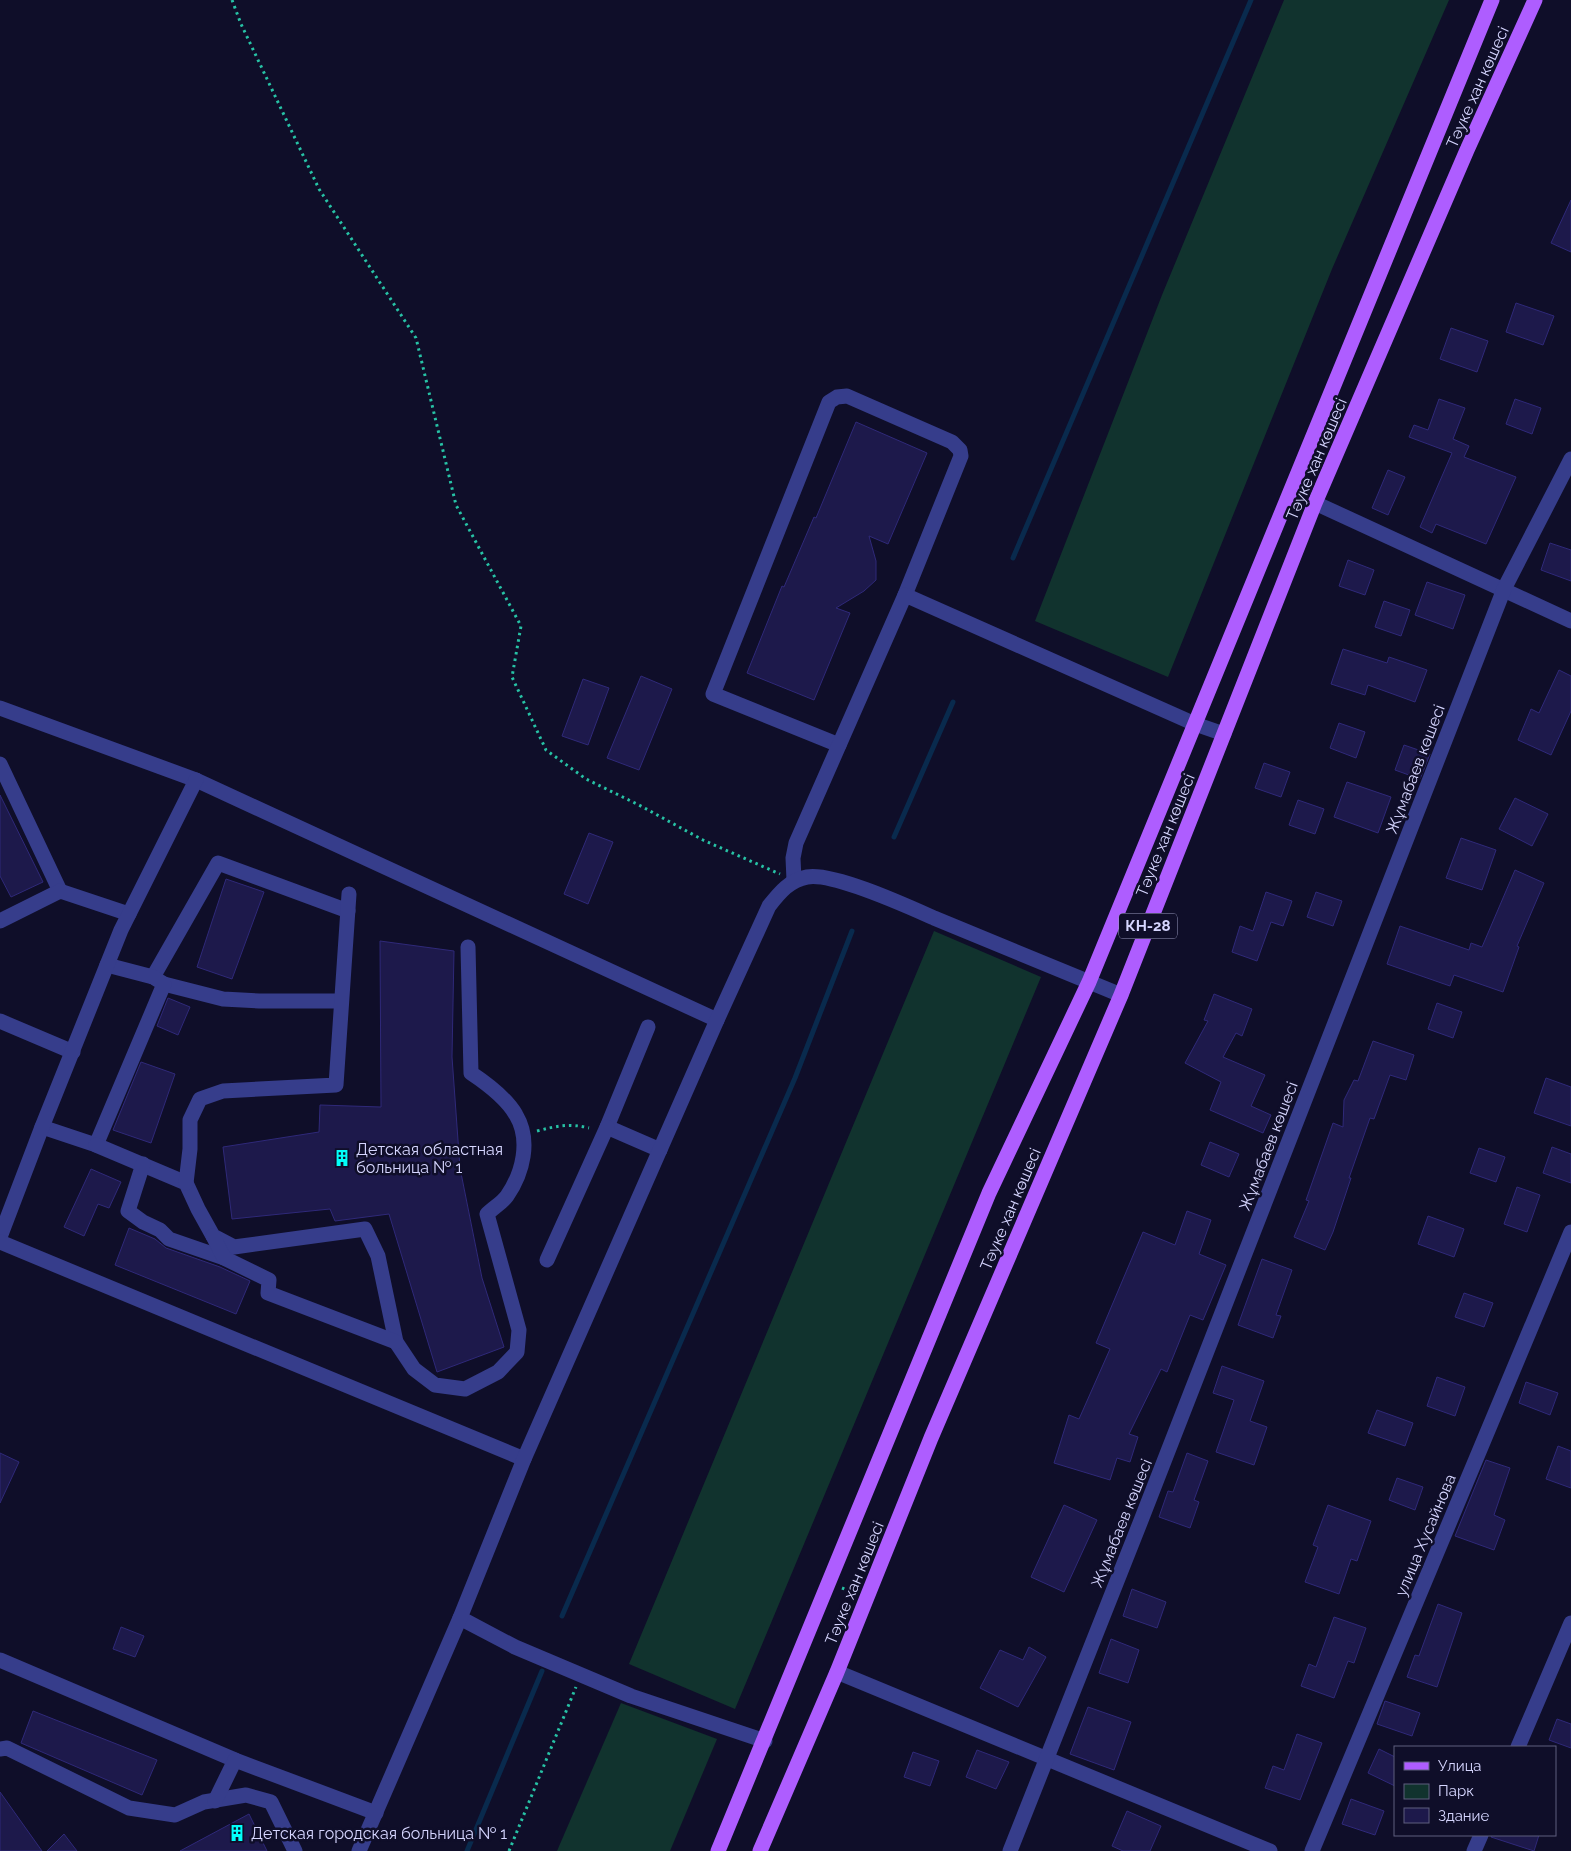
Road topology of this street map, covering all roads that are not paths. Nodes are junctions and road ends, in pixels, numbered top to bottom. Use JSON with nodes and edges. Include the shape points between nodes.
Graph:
{"nodes":[{"id":1,"x":1492,"y":0,"type":"edge"},
{"id":2,"x":1535,"y":0,"type":"edge"},
{"id":3,"x":1571,"y":459,"type":"edge"},
{"id":4,"x":1315,"y":503,"type":"junction"},
{"id":5,"x":1504,"y":589,"type":"junction"},
{"id":6,"x":905,"y":595,"type":"junction"},
{"id":7,"x":1571,"y":620,"type":"edge"},
{"id":8,"x":0,"y":708,"type":"edge"},
{"id":9,"x":1195,"y":724,"type":"junction"},
{"id":10,"x":1224,"y":734,"type":"junction"},
{"id":11,"x":839,"y":745,"type":"junction"},
{"id":12,"x":0,"y":764,"type":"edge"},
{"id":13,"x":196,"y":780,"type":"junction"},
{"id":14,"x":794,"y":880,"type":"junction"},
{"id":15,"x":60,"y":891,"type":"junction"},
{"id":16,"x":349,"y":894,"type":"dead end"},
{"id":17,"x":348,"y":911,"type":"junction"},
{"id":18,"x":129,"y":914,"type":"junction"},
{"id":19,"x":0,"y":921,"type":"edge"},
{"id":20,"x":468,"y":947,"type":"dead end"},
{"id":21,"x":107,"y":965,"type":"junction"},
{"id":22,"x":159,"y":981,"type":"junction"},
{"id":23,"x":1089,"y":982,"type":"junction"},
{"id":24,"x":1121,"y":995,"type":"junction"},
{"id":25,"x":341,"y":1001,"type":"junction"},
{"id":26,"x":0,"y":1020,"type":"edge"},
{"id":27,"x":717,"y":1020,"type":"junction"},
{"id":28,"x":648,"y":1027,"type":"dead end"},
{"id":29,"x":72,"y":1052,"type":"junction"},
{"id":30,"x":42,"y":1127,"type":"junction"},
{"id":31,"x":606,"y":1130,"type":"junction"},
{"id":32,"x":96,"y":1145,"type":"junction"},
{"id":33,"x":660,"y":1150,"type":"junction"},
{"id":34,"x":143,"y":1164,"type":"junction"},
{"id":35,"x":186,"y":1183,"type":"junction"},
{"id":36,"x":3,"y":1218,"type":"edge"},
{"id":37,"x":1571,"y":1232,"type":"edge"},
{"id":38,"x":213,"y":1236,"type":"junction"},
{"id":39,"x":0,"y":1237,"type":"edge"},
{"id":40,"x":0,"y":1242,"type":"edge"},
{"id":41,"x":224,"y":1258,"type":"junction"},
{"id":42,"x":547,"y":1260,"type":"dead end"},
{"id":43,"x":396,"y":1342,"type":"junction"},
{"id":44,"x":524,"y":1459,"type":"junction"},
{"id":45,"x":460,"y":1618,"type":"junction"},
{"id":46,"x":1571,"y":1623,"type":"edge"},
{"id":47,"x":0,"y":1660,"type":"edge"},
{"id":48,"x":837,"y":1672,"type":"junction"},
{"id":49,"x":765,"y":1741,"type":"junction"},
{"id":50,"x":1518,"y":1746,"type":"edge"},
{"id":51,"x":0,"y":1748,"type":"edge"},
{"id":52,"x":1046,"y":1757,"type":"junction"},
{"id":53,"x":234,"y":1760,"type":"junction"},
{"id":54,"x":215,"y":1801,"type":"junction"},
{"id":55,"x":376,"y":1813,"type":"junction"},
{"id":56,"x":1481,"y":1836,"type":"edge"},
{"id":57,"x":295,"y":1851,"type":"edge"},
{"id":58,"x":359,"y":1851,"type":"edge"},
{"id":59,"x":718,"y":1851,"type":"edge"},
{"id":60,"x":760,"y":1851,"type":"edge"},
{"id":61,"x":1010,"y":1851,"type":"edge"},
{"id":62,"x":1270,"y":1851,"type":"edge"},
{"id":63,"x":1312,"y":1851,"type":"edge"},
{"id":64,"x":1474,"y":1851,"type":"edge"}],
"edges":[{"from":1,"to":9,"type":"main road","name":"Тәуке хан көшесі","number":"КН-28"},
{"from":2,"to":4,"type":"main road","name":"Тәуке хан көшесі","number":"КН-28"},
{"from":3,"to":5,"type":"street","name":"Жұмабаев көшесі"},
{"from":4,"to":5,"type":"street"},
{"from":4,"to":10,"type":"main road","name":"Тәуке хан көшесі","number":"КН-28"},
{"from":5,"to":7,"type":"street"},
{"from":5,"to":52,"type":"street","name":"Жұмабаев көшесі"},
{"from":6,"to":9,"type":"street"},
{"from":6,"to":11,"type":"street"},
{"from":6,"to":11,"type":"street","via":[[960,450],[952,442],[847,396],[838,397],[830,402],[713,694]]},
{"from":8,"to":13,"type":"street"},
{"from":9,"to":10,"type":"street"},
{"from":9,"to":23,"type":"main road","name":"Тәуке хан көшесі","number":"КН-28"},
{"from":10,"to":24,"type":"main road","name":"Тәуке хан көшесі","number":"КН-28"},
{"from":11,"to":14,"type":"street","via":[[796,843]]},
{"from":12,"to":15,"type":"street"},
{"from":13,"to":18,"type":"street"},
{"from":13,"to":27,"type":"street"},
{"from":14,"to":23,"type":"street","via":[[809,876],[828,877]]},
{"from":14,"to":27,"type":"street","via":[[770,906]]},
{"from":15,"to":18,"type":"street"},
{"from":15,"to":19,"type":"street"},
{"from":16,"to":17,"type":"street"},
{"from":17,"to":22,"type":"street","via":[[218,863]]},
{"from":17,"to":25,"type":"street"},
{"from":18,"to":21,"type":"street"},
{"from":20,"to":43,"type":"street","via":[[471,1073],[493,1088],[516,1115],[525,1140],[522,1165],[506,1196],[487,1214],[520,1330],[517,1352],[498,1372],[465,1389],[435,1385],[414,1369]]},
{"from":21,"to":22,"type":"street"},
{"from":21,"to":29,"type":"street"},
{"from":22,"to":25,"type":"street","via":[[223,999]]},
{"from":22,"to":32,"type":"street"},
{"from":23,"to":24,"type":"street"},
{"from":23,"to":49,"type":"main road","name":"Тәуке хан көшесі","number":"КН-28","via":[[990,1192]]},
{"from":24,"to":48,"type":"main road","name":"Тәуке хан көшесі","number":"КН-28","via":[[931,1438]]},
{"from":25,"to":35,"type":"street","via":[[336,1085],[223,1091],[200,1099],[190,1120]]},
{"from":26,"to":29,"type":"street"},
{"from":27,"to":33,"type":"street"},
{"from":28,"to":31,"type":"street"},
{"from":29,"to":30,"type":"street"},
{"from":30,"to":32,"type":"street"},
{"from":30,"to":36,"type":"street"},
{"from":31,"to":33,"type":"street"},
{"from":31,"to":42,"type":"street"},
{"from":32,"to":34,"type":"street"},
{"from":33,"to":44,"type":"street"},
{"from":34,"to":35,"type":"street"},
{"from":34,"to":41,"type":"street","via":[[128,1211],[169,1239]]},
{"from":35,"to":38,"type":"street"},
{"from":36,"to":39,"type":"street"},
{"from":37,"to":63,"type":"street","name":"улица Хусайнова"},
{"from":38,"to":41,"type":"street"},
{"from":38,"to":43,"type":"street","via":[[234,1247],[366,1229],[378,1256]]},
{"from":40,"to":44,"type":"street"},
{"from":41,"to":43,"type":"street","via":[[269,1280],[268,1293]]},
{"from":44,"to":45,"type":"street"},
{"from":45,"to":49,"type":"street","via":[[515,1648],[631,1696]]},
{"from":45,"to":55,"type":"street"},
{"from":46,"to":50,"type":"street"},
{"from":47,"to":53,"type":"street"},
{"from":48,"to":52,"type":"street"},
{"from":48,"to":60,"type":"main road","name":"Тәуке хан көшесі","number":"КН-28"},
{"from":49,"to":59,"type":"main road","name":"Тәуке хан көшесі","number":"КН-28"},
{"from":51,"to":54,"type":"street","via":[[7,1748],[129,1808],[175,1815],[204,1802]]},
{"from":52,"to":61,"type":"street","name":"Жұмабаев көшесі"},
{"from":52,"to":62,"type":"street"},
{"from":53,"to":54,"type":"street"},
{"from":53,"to":55,"type":"street"},
{"from":54,"to":57,"type":"street","via":[[246,1795],[271,1802]]},
{"from":55,"to":58,"type":"street"},
{"from":56,"to":64,"type":"street"}]}
